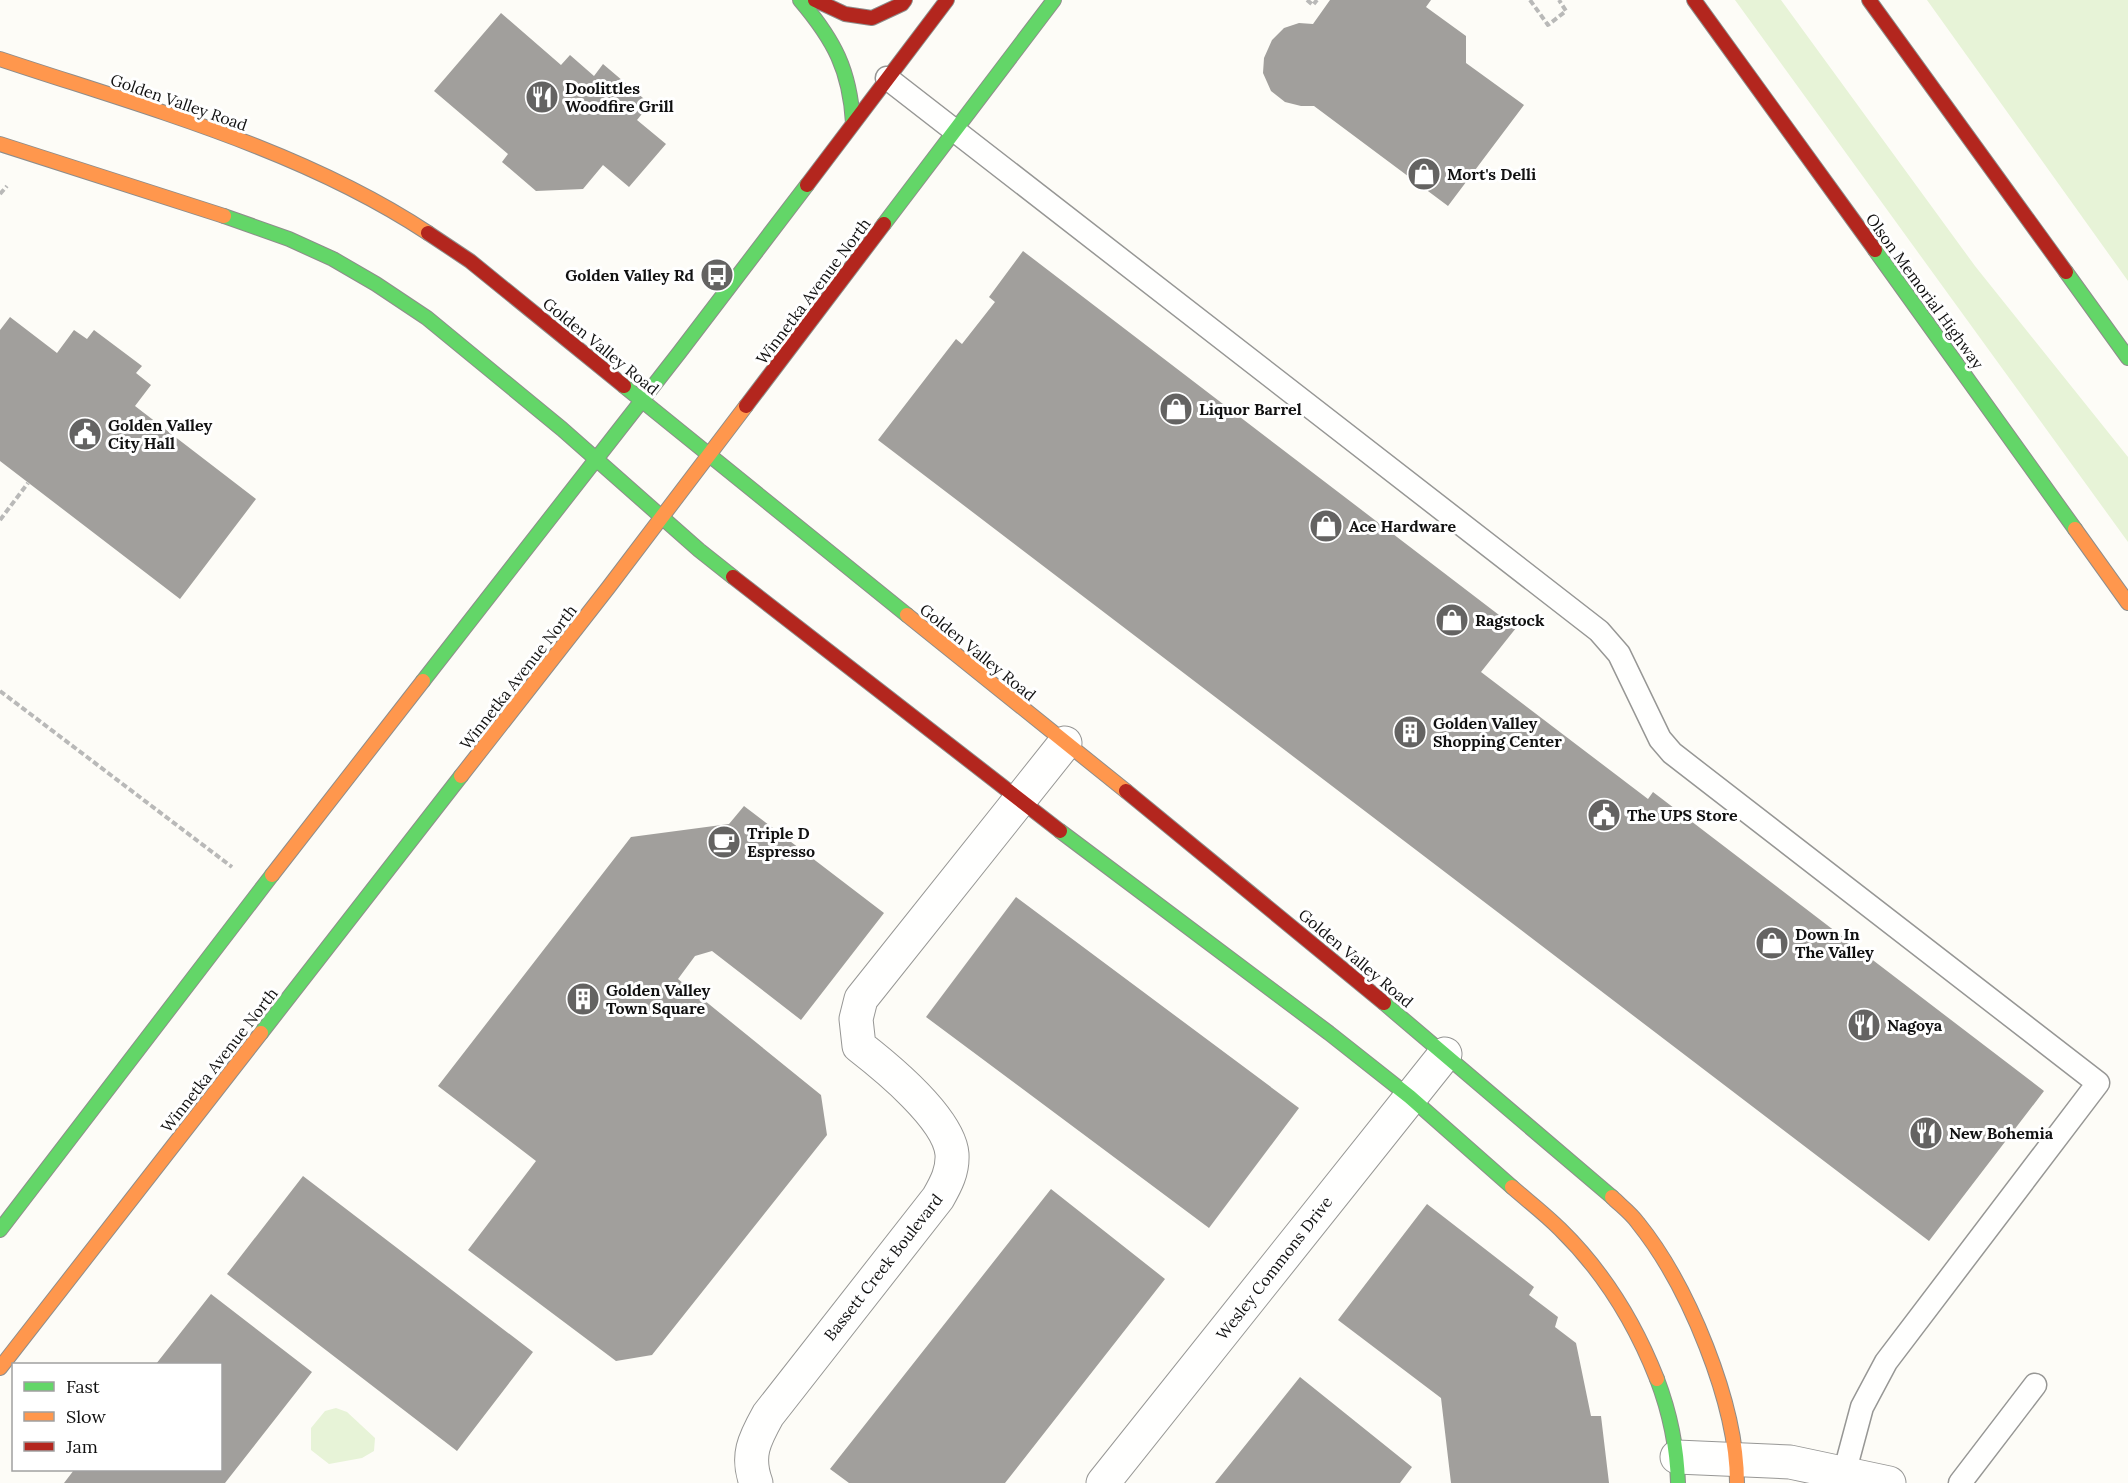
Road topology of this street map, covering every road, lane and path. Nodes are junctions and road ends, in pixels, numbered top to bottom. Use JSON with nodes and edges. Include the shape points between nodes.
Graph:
{"nodes":[{"id":1,"x":800,"y":0,"type":"edge"},
{"id":2,"x":815,"y":0,"type":"edge"},
{"id":3,"x":905,"y":0,"type":"edge"},
{"id":4,"x":947,"y":0,"type":"edge"},
{"id":5,"x":1054,"y":0,"type":"edge"},
{"id":6,"x":1307,"y":0,"type":"edge"},
{"id":7,"x":1317,"y":0,"type":"edge"},
{"id":8,"x":1530,"y":0,"type":"edge"},
{"id":9,"x":1559,"y":0,"type":"edge"},
{"id":10,"x":1694,"y":0,"type":"edge"},
{"id":11,"x":1869,"y":0,"type":"edge"},
{"id":12,"x":0,"y":59,"type":"edge"},
{"id":13,"x":887,"y":78,"type":"junction"},
{"id":14,"x":854,"y":123,"type":"junction"},
{"id":15,"x":955,"y":131,"type":"junction"},
{"id":16,"x":0,"y":144,"type":"edge"},
{"id":17,"x":7,"y":186,"type":"dead end"},
{"id":18,"x":0,"y":194,"type":"edge"},
{"id":19,"x":2128,"y":358,"type":"edge"},
{"id":20,"x":642,"y":400,"type":"junction"},
{"id":21,"x":709,"y":455,"type":"junction"},
{"id":22,"x":596,"y":459,"type":"junction"},
{"id":23,"x":28,"y":483,"type":"dead end"},
{"id":24,"x":662,"y":517,"type":"junction"},
{"id":25,"x":0,"y":520,"type":"edge"},
{"id":26,"x":2128,"y":603,"type":"edge"},
{"id":27,"x":0,"y":691,"type":"edge"},
{"id":28,"x":1065,"y":743,"type":"junction"},
{"id":29,"x":1019,"y":800,"type":"junction"},
{"id":30,"x":261,"y":889,"type":"junction"},
{"id":31,"x":1445,"y":1054,"type":"junction"},
{"id":32,"x":1410,"y":1097,"type":"junction"},
{"id":33,"x":0,"y":1230,"type":"edge"},
{"id":34,"x":0,"y":1368,"type":"edge"},
{"id":35,"x":2035,"y":1385,"type":"dead end"},
{"id":36,"x":1678,"y":1470,"type":"edge"},
{"id":37,"x":1737,"y":1471,"type":"edge"},
{"id":38,"x":1844,"y":1474,"type":"junction"},
{"id":39,"x":756,"y":1483,"type":"edge"},
{"id":40,"x":1103,"y":1483,"type":"edge"},
{"id":41,"x":1889,"y":1483,"type":"edge"},
{"id":42,"x":1960,"y":1483,"type":"edge"}],
"edges":[{"from":1,"to":14,"type":"main road","via":[[821,24],[835,50],[849,82]]},
{"from":2,"to":3,"type":"main road","via":[[845,14],[872,18]]},
{"from":4,"to":13,"type":"main road"},
{"from":5,"to":15,"type":"main road","name":"Winnetka Avenue North"},
{"from":6,"to":7,"type":"path","via":[[1313,5]]},
{"from":8,"to":9,"type":"path","via":[[1548,25],[1566,11]]},
{"from":10,"to":26,"type":"main road","name":"Olson Memorial Highway"},
{"from":11,"to":19,"type":"main road"},
{"from":12,"to":20,"type":"main road","name":"Golden Valley Road","via":[[234,138],[364,195],[470,261]]},
{"from":13,"to":14,"type":"main road"},
{"from":13,"to":15,"type":"lane"},
{"from":14,"to":20,"type":"main road"},
{"from":15,"to":21,"type":"main road","name":"Winnetka Avenue North"},
{"from":15,"to":38,"type":"lane","via":[[1599,631],[1619,654],[1660,739],[1672,753],[2098,1083],[1886,1362],[1862,1407]]},
{"from":16,"to":22,"type":"main road","via":[[204,209],[289,239],[333,260],[428,318]]},
{"from":17,"to":18,"type":"path"},
{"from":20,"to":21,"type":"main road","name":"Golden Valley Road"},
{"from":20,"to":22,"type":"main road"},
{"from":21,"to":24,"type":"main road","name":"Winnetka Avenue North"},
{"from":21,"to":28,"type":"main road","name":"Golden Valley Road"},
{"from":22,"to":24,"type":"main road"},
{"from":22,"to":30,"type":"main road"},
{"from":23,"to":25,"type":"path"},
{"from":24,"to":29,"type":"main road"},
{"from":24,"to":34,"type":"main road","name":"Winnetka Avenue North"},
{"from":27,"to":30,"type":"path"},
{"from":28,"to":29,"type":"street","name":"Bassett Creek Boulevard"},
{"from":28,"to":31,"type":"main road","name":"Golden Valley Road"},
{"from":29,"to":32,"type":"main road"},
{"from":29,"to":39,"type":"street","name":"Bassett Creek Boulevard","via":[[861,999],[856,1019],[858,1046],[922,1101],[952,1152],[950,1174],[938,1198],[768,1415],[756,1437],[750,1467]]},
{"from":30,"to":33,"type":"main road"},
{"from":31,"to":32,"type":"street","name":"Wesley Commons Drive"},
{"from":31,"to":37,"type":"main road","name":"Golden Valley Road","via":[[1638,1222],[1674,1277],[1706,1343],[1724,1401]]},
{"from":32,"to":36,"type":"main road","via":[[1561,1230],[1597,1271],[1628,1315],[1647,1353],[1667,1405]]},
{"from":32,"to":40,"type":"street","name":"Wesley Commons Drive"},
{"from":35,"to":42,"type":"lane"},
{"from":36,"to":37,"type":"street"},
{"from":37,"to":38,"type":"street","via":[[1790,1462]]},
{"from":38,"to":41,"type":"street"}]}
